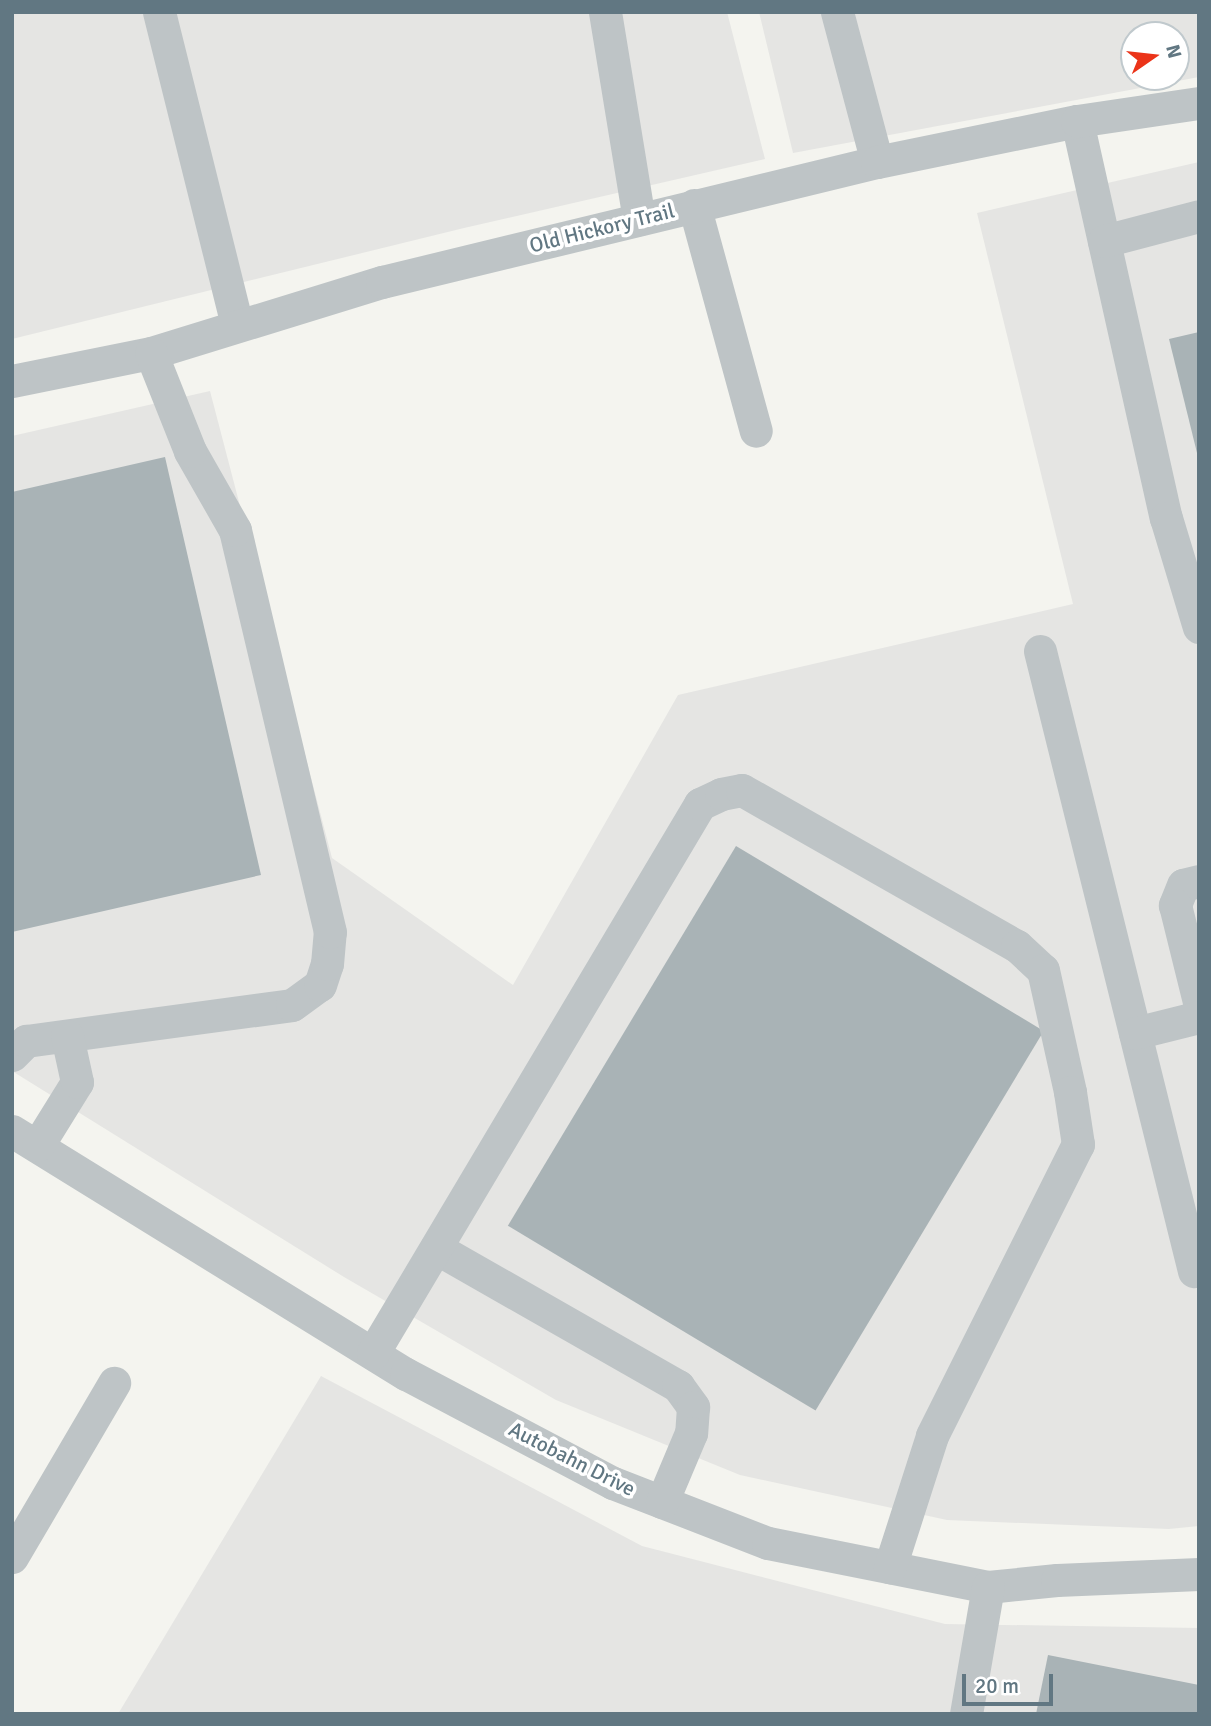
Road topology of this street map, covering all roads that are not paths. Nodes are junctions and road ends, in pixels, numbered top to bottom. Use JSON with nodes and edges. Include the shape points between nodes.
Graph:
{"nodes":[{"id":1,"x":159,"y":12,"type":"edge"},
{"id":2,"x":606,"y":12,"type":"edge"},
{"id":3,"x":837,"y":12,"type":"edge"},
{"id":4,"x":1199,"y":103,"type":"edge"},
{"id":5,"x":1077,"y":121,"type":"junction"},
{"id":6,"x":877,"y":162,"type":"junction"},
{"id":7,"x":694,"y":205,"type":"junction"},
{"id":8,"x":1199,"y":216,"type":"edge"},
{"id":9,"x":639,"y":219,"type":"junction"},
{"id":10,"x":1104,"y":241,"type":"junction"},
{"id":11,"x":237,"y":325,"type":"junction"},
{"id":12,"x":151,"y":354,"type":"junction"},
{"id":13,"x":12,"y":381,"type":"edge"},
{"id":14,"x":756,"y":431,"type":"dead end"},
{"id":15,"x":1199,"y":627,"type":"edge"},
{"id":16,"x":1040,"y":651,"type":"dead end"},
{"id":17,"x":1199,"y":881,"type":"edge"},
{"id":18,"x":1196,"y":981,"type":"edge"},
{"id":19,"x":1199,"y":1017,"type":"edge"},
{"id":20,"x":1135,"y":1033,"type":"junction"},
{"id":21,"x":67,"y":1036,"type":"junction"},
{"id":22,"x":12,"y":1055,"type":"edge"},
{"id":23,"x":25,"y":1138,"type":"edge"},
{"id":24,"x":436,"y":1248,"type":"junction"},
{"id":25,"x":1194,"y":1271,"type":"dead end"},
{"id":26,"x":373,"y":1353,"type":"junction"},
{"id":27,"x":114,"y":1383,"type":"dead end"},
{"id":28,"x":662,"y":1503,"type":"junction"},
{"id":29,"x":12,"y":1557,"type":"edge"},
{"id":30,"x":890,"y":1567,"type":"junction"},
{"id":31,"x":1199,"y":1574,"type":"edge"},
{"id":32,"x":988,"y":1587,"type":"junction"},
{"id":33,"x":966,"y":1714,"type":"edge"}],
"edges":[{"from":1,"to":11,"type":"street"},
{"from":2,"to":9,"type":"street"},
{"from":3,"to":6,"type":"street"},
{"from":4,"to":5,"type":"street","name":"Old Hickory Trail"},
{"from":5,"to":6,"type":"street","name":"Old Hickory Trail"},
{"from":5,"to":10,"type":"street"},
{"from":6,"to":7,"type":"street","name":"Old Hickory Trail"},
{"from":7,"to":9,"type":"street","name":"Old Hickory Trail"},
{"from":7,"to":14,"type":"street"},
{"from":8,"to":10,"type":"street"},
{"from":9,"to":11,"type":"street","name":"Old Hickory Trail","via":[[382,282]]},
{"from":10,"to":15,"type":"street","via":[[1166,518]]},
{"from":11,"to":12,"type":"street","name":"Old Hickory Trail"},
{"from":12,"to":13,"type":"street","name":"Old Hickory Trail"},
{"from":12,"to":21,"type":"street","via":[[190,451],[235,530],[330,932],[327,964],[320,985],[292,1005]]},
{"from":16,"to":20,"type":"street"},
{"from":17,"to":18,"type":"street","via":[[1183,885],[1175,905]]},
{"from":19,"to":20,"type":"street"},
{"from":20,"to":25,"type":"street"},
{"from":21,"to":22,"type":"street","via":[[26,1041]]},
{"from":21,"to":23,"type":"street","via":[[77,1082]]},
{"from":23,"to":26,"type":"street","name":"Autobahn Drive"},
{"from":24,"to":26,"type":"street"},
{"from":24,"to":28,"type":"street","via":[[678,1386],[693,1407],[691,1433]]},
{"from":24,"to":30,"type":"street","via":[[700,804],[742,790],[1017,946],[1044,970],[1078,1144],[932,1436]]},
{"from":26,"to":28,"type":"street","name":"Autobahn Drive","via":[[613,1483]]},
{"from":27,"to":29,"type":"street"},
{"from":28,"to":30,"type":"street","name":"Autobahn Drive","via":[[768,1544]]},
{"from":30,"to":32,"type":"street","name":"Autobahn Drive"},
{"from":31,"to":32,"type":"street","name":"Autobahn Drive"},
{"from":32,"to":33,"type":"street"}]}
